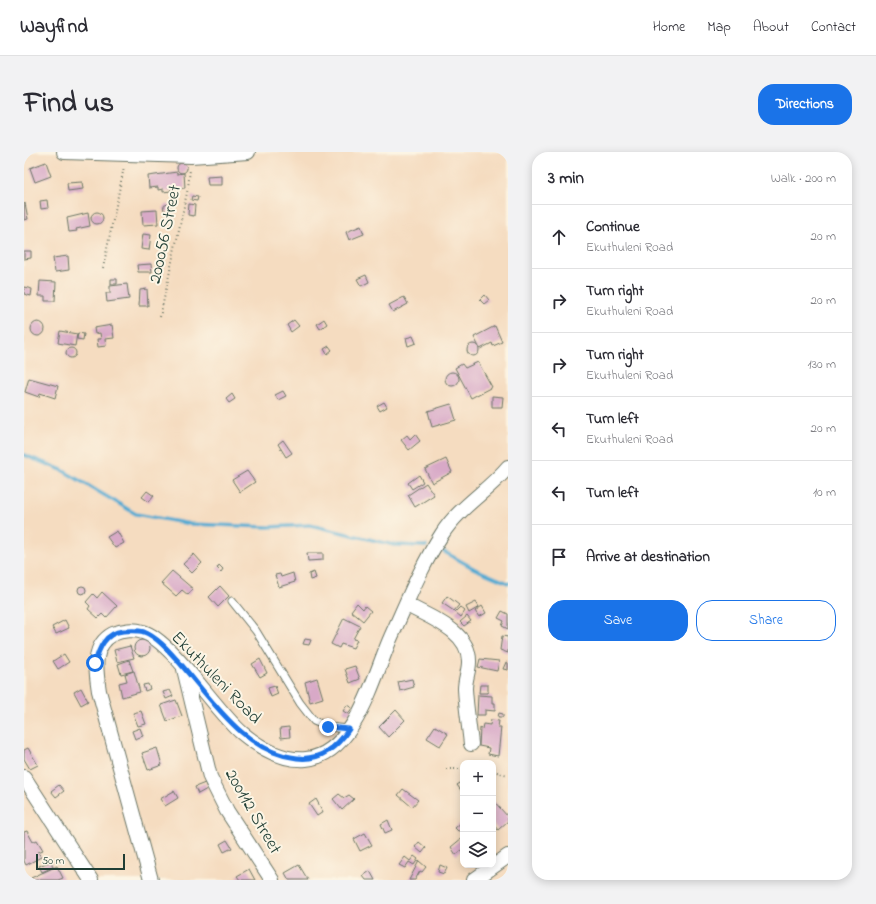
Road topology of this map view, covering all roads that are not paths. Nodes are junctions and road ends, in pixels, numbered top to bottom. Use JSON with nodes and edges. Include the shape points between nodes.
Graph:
{"nodes":[{"id":1,"x":64,"y":152,"type":"edge"},
{"id":2,"x":248,"y":152,"type":"edge"},
{"id":3,"x":507,"y":469,"type":"edge"},
{"id":4,"x":232,"y":601,"type":"dead end"},
{"id":5,"x":407,"y":605,"type":"junction"},
{"id":6,"x":184,"y":667,"type":"junction"},
{"id":7,"x":349,"y":729,"type":"junction"},
{"id":8,"x":471,"y":744,"type":"dead end"},
{"id":9,"x":24,"y":777,"type":"edge"},
{"id":10,"x":508,"y":856,"type":"edge"},
{"id":11,"x":91,"y":880,"type":"edge"},
{"id":12,"x":151,"y":880,"type":"edge"},
{"id":13,"x":272,"y":880,"type":"edge"},
{"id":14,"x":474,"y":880,"type":"edge"}],
"edges":[{"from":1,"to":2,"type":"street","via":[[191,156]]},
{"from":3,"to":5,"type":"street","name":"Ekuthuleni Road","via":[[458,514],[443,532],[423,565]]},
{"from":4,"to":7,"type":"lane","via":[[256,631],[300,703],[314,721],[328,727]]},
{"from":5,"to":7,"type":"street","name":"Ekuthuleni Road","via":[[390,639],[363,707]]},
{"from":5,"to":8,"type":"street","via":[[454,632],[462,640],[469,662],[465,689]]},
{"from":6,"to":7,"type":"street","name":"Ekuthuleni Road","via":[[242,732],[264,748],[283,756],[306,759],[327,753]]},
{"from":6,"to":12,"type":"street","name":"Ekuthuleni Road","via":[[166,648],[145,632],[132,630],[109,637],[100,647],[95,663],[99,691]]},
{"from":6,"to":13,"type":"street","name":"200112 Street","via":[[210,777],[227,811]]},
{"from":9,"to":11,"type":"street"},
{"from":10,"to":14,"type":"street"}]}
